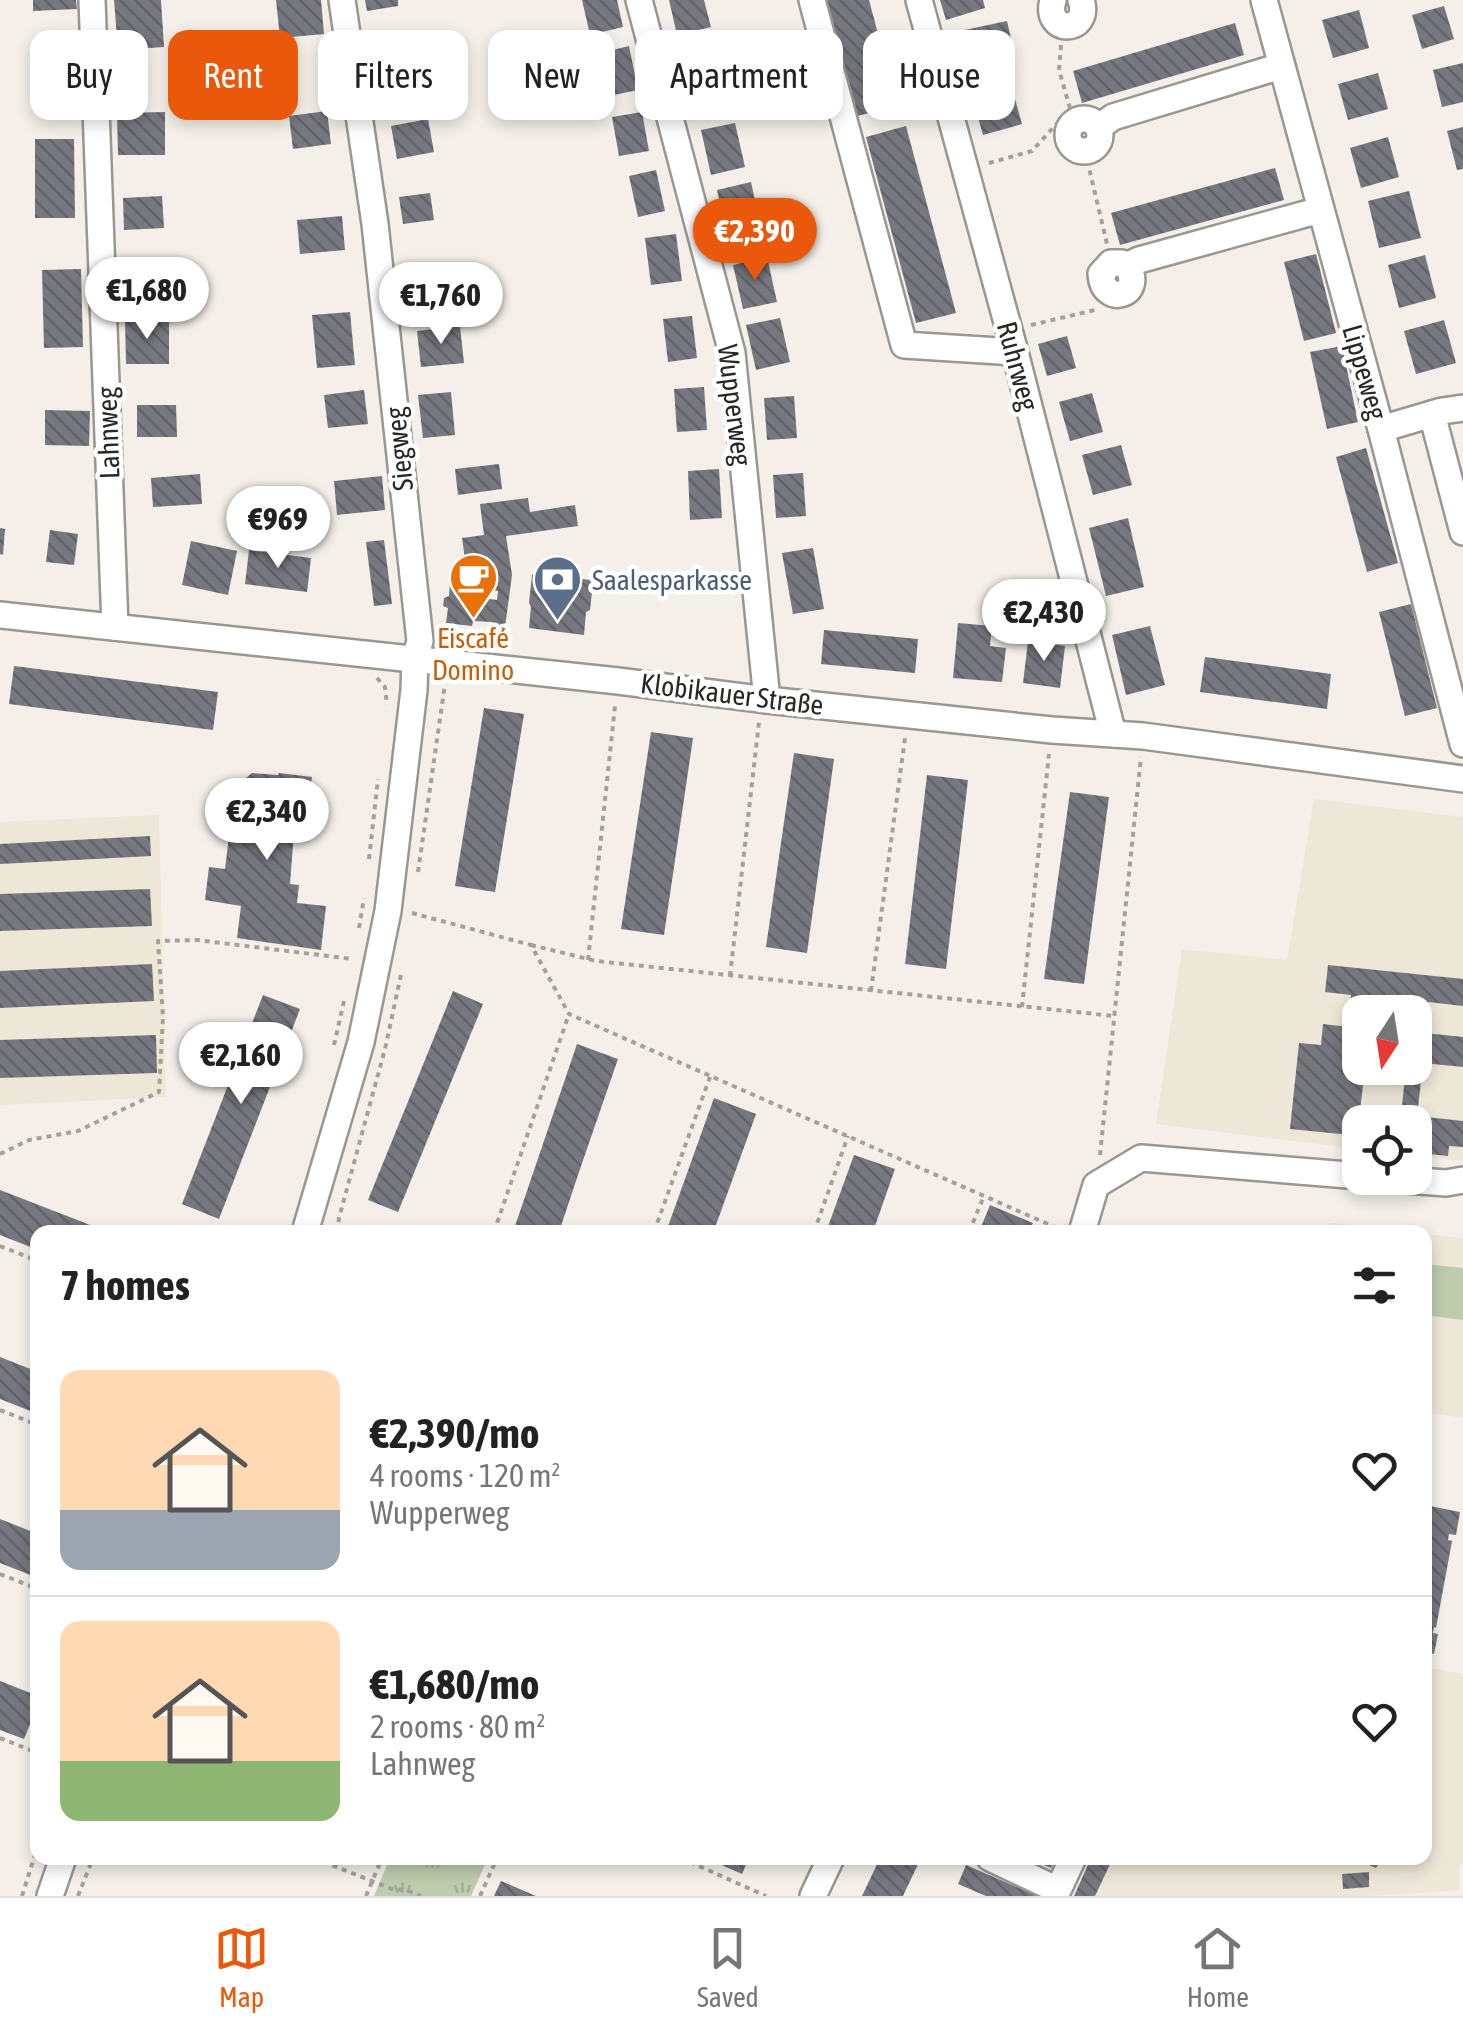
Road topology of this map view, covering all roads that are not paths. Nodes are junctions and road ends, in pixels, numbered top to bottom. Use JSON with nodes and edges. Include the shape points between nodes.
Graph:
{"nodes":[{"id":1,"x":92,"y":0,"type":"edge"},
{"id":2,"x":342,"y":0,"type":"edge"},
{"id":3,"x":639,"y":0,"type":"edge"},
{"id":4,"x":812,"y":0,"type":"edge"},
{"id":5,"x":919,"y":0,"type":"edge"},
{"id":6,"x":1053,"y":0,"type":"edge"},
{"id":7,"x":1082,"y":0,"type":"edge"},
{"id":8,"x":1264,"y":0,"type":"edge"},
{"id":9,"x":1281,"y":66,"type":"junction"},
{"id":10,"x":1086,"y":151,"type":"road end"},
{"id":11,"x":1320,"y":210,"type":"junction"},
{"id":12,"x":1112,"y":294,"type":"road end"},
{"id":13,"x":1012,"y":342,"type":"junction"},
{"id":14,"x":1463,"y":408,"type":"edge"},
{"id":15,"x":1432,"y":414,"type":"junction"},
{"id":16,"x":1381,"y":429,"type":"junction"},
{"id":17,"x":1463,"y":532,"type":"edge"},
{"id":18,"x":0,"y":615,"type":"edge"},
{"id":19,"x":115,"y":627,"type":"junction"},
{"id":20,"x":415,"y":659,"type":"junction"},
{"id":21,"x":767,"y":700,"type":"junction"},
{"id":22,"x":1113,"y":734,"type":"junction"},
{"id":23,"x":1463,"y":744,"type":"edge"},
{"id":24,"x":1463,"y":779,"type":"edge"},
{"id":25,"x":1342,"y":1175,"type":"edge"},
{"id":26,"x":1463,"y":1180,"type":"edge"},
{"id":27,"x":1432,"y":1182,"type":"edge"},
{"id":28,"x":312,"y":1225,"type":"edge"},
{"id":29,"x":1084,"y":1225,"type":"edge"},
{"id":30,"x":61,"y":1865,"type":"edge"},
{"id":31,"x":828,"y":1865,"type":"edge"},
{"id":32,"x":1005,"y":1865,"type":"edge"},
{"id":33,"x":1070,"y":1865,"type":"edge"},
{"id":34,"x":50,"y":1896,"type":"edge"},
{"id":35,"x":812,"y":1896,"type":"edge"}],
"edges":[{"from":1,"to":19,"type":"street","name":"Lahnweg"},
{"from":2,"to":20,"type":"street","name":"Siegweg","via":[[377,244],[420,641]]},
{"from":3,"to":21,"type":"street","name":"Wupperweg","via":[[732,352]]},
{"from":4,"to":13,"type":"street","via":[[904,345]]},
{"from":5,"to":13,"type":"street","name":"Ruhrweg"},
{"from":6,"to":7,"type":"street","via":[[1050,11],[1063,26],[1082,17]]},
{"from":8,"to":9,"type":"street","name":"Lippeweg"},
{"from":9,"to":10,"type":"street","via":[[1113,117],[1081,120],[1098,142]]},
{"from":9,"to":11,"type":"street","name":"Lippeweg"},
{"from":11,"to":12,"type":"street","via":[[1119,265],[1133,277],[1131,286]]},
{"from":11,"to":16,"type":"street","name":"Lippeweg"},
{"from":13,"to":22,"type":"street","name":"Ruhrweg"},
{"from":14,"to":15,"type":"street"},
{"from":15,"to":16,"type":"street"},
{"from":15,"to":17,"type":"street"},
{"from":16,"to":23,"type":"street","name":"Lippeweg"},
{"from":18,"to":19,"type":"street","name":"Klobikauer Straße"},
{"from":19,"to":20,"type":"street","name":"Klobikauer Straße"},
{"from":20,"to":21,"type":"street","name":"Klobikauer Straße"},
{"from":20,"to":28,"type":"street","name":"Siegweg","via":[[376,908],[378,961]]},
{"from":21,"to":22,"type":"street","name":"Klobikauer Straße"},
{"from":22,"to":24,"type":"street","name":"Klobikauer Straße"},
{"from":25,"to":29,"type":"street","via":[[1141,1158],[1096,1185]]},
{"from":26,"to":27,"type":"street"},
{"from":30,"to":34,"type":"street"},
{"from":31,"to":35,"type":"street"},
{"from":32,"to":33,"type":"street","via":[[1058,1890]]}]}
